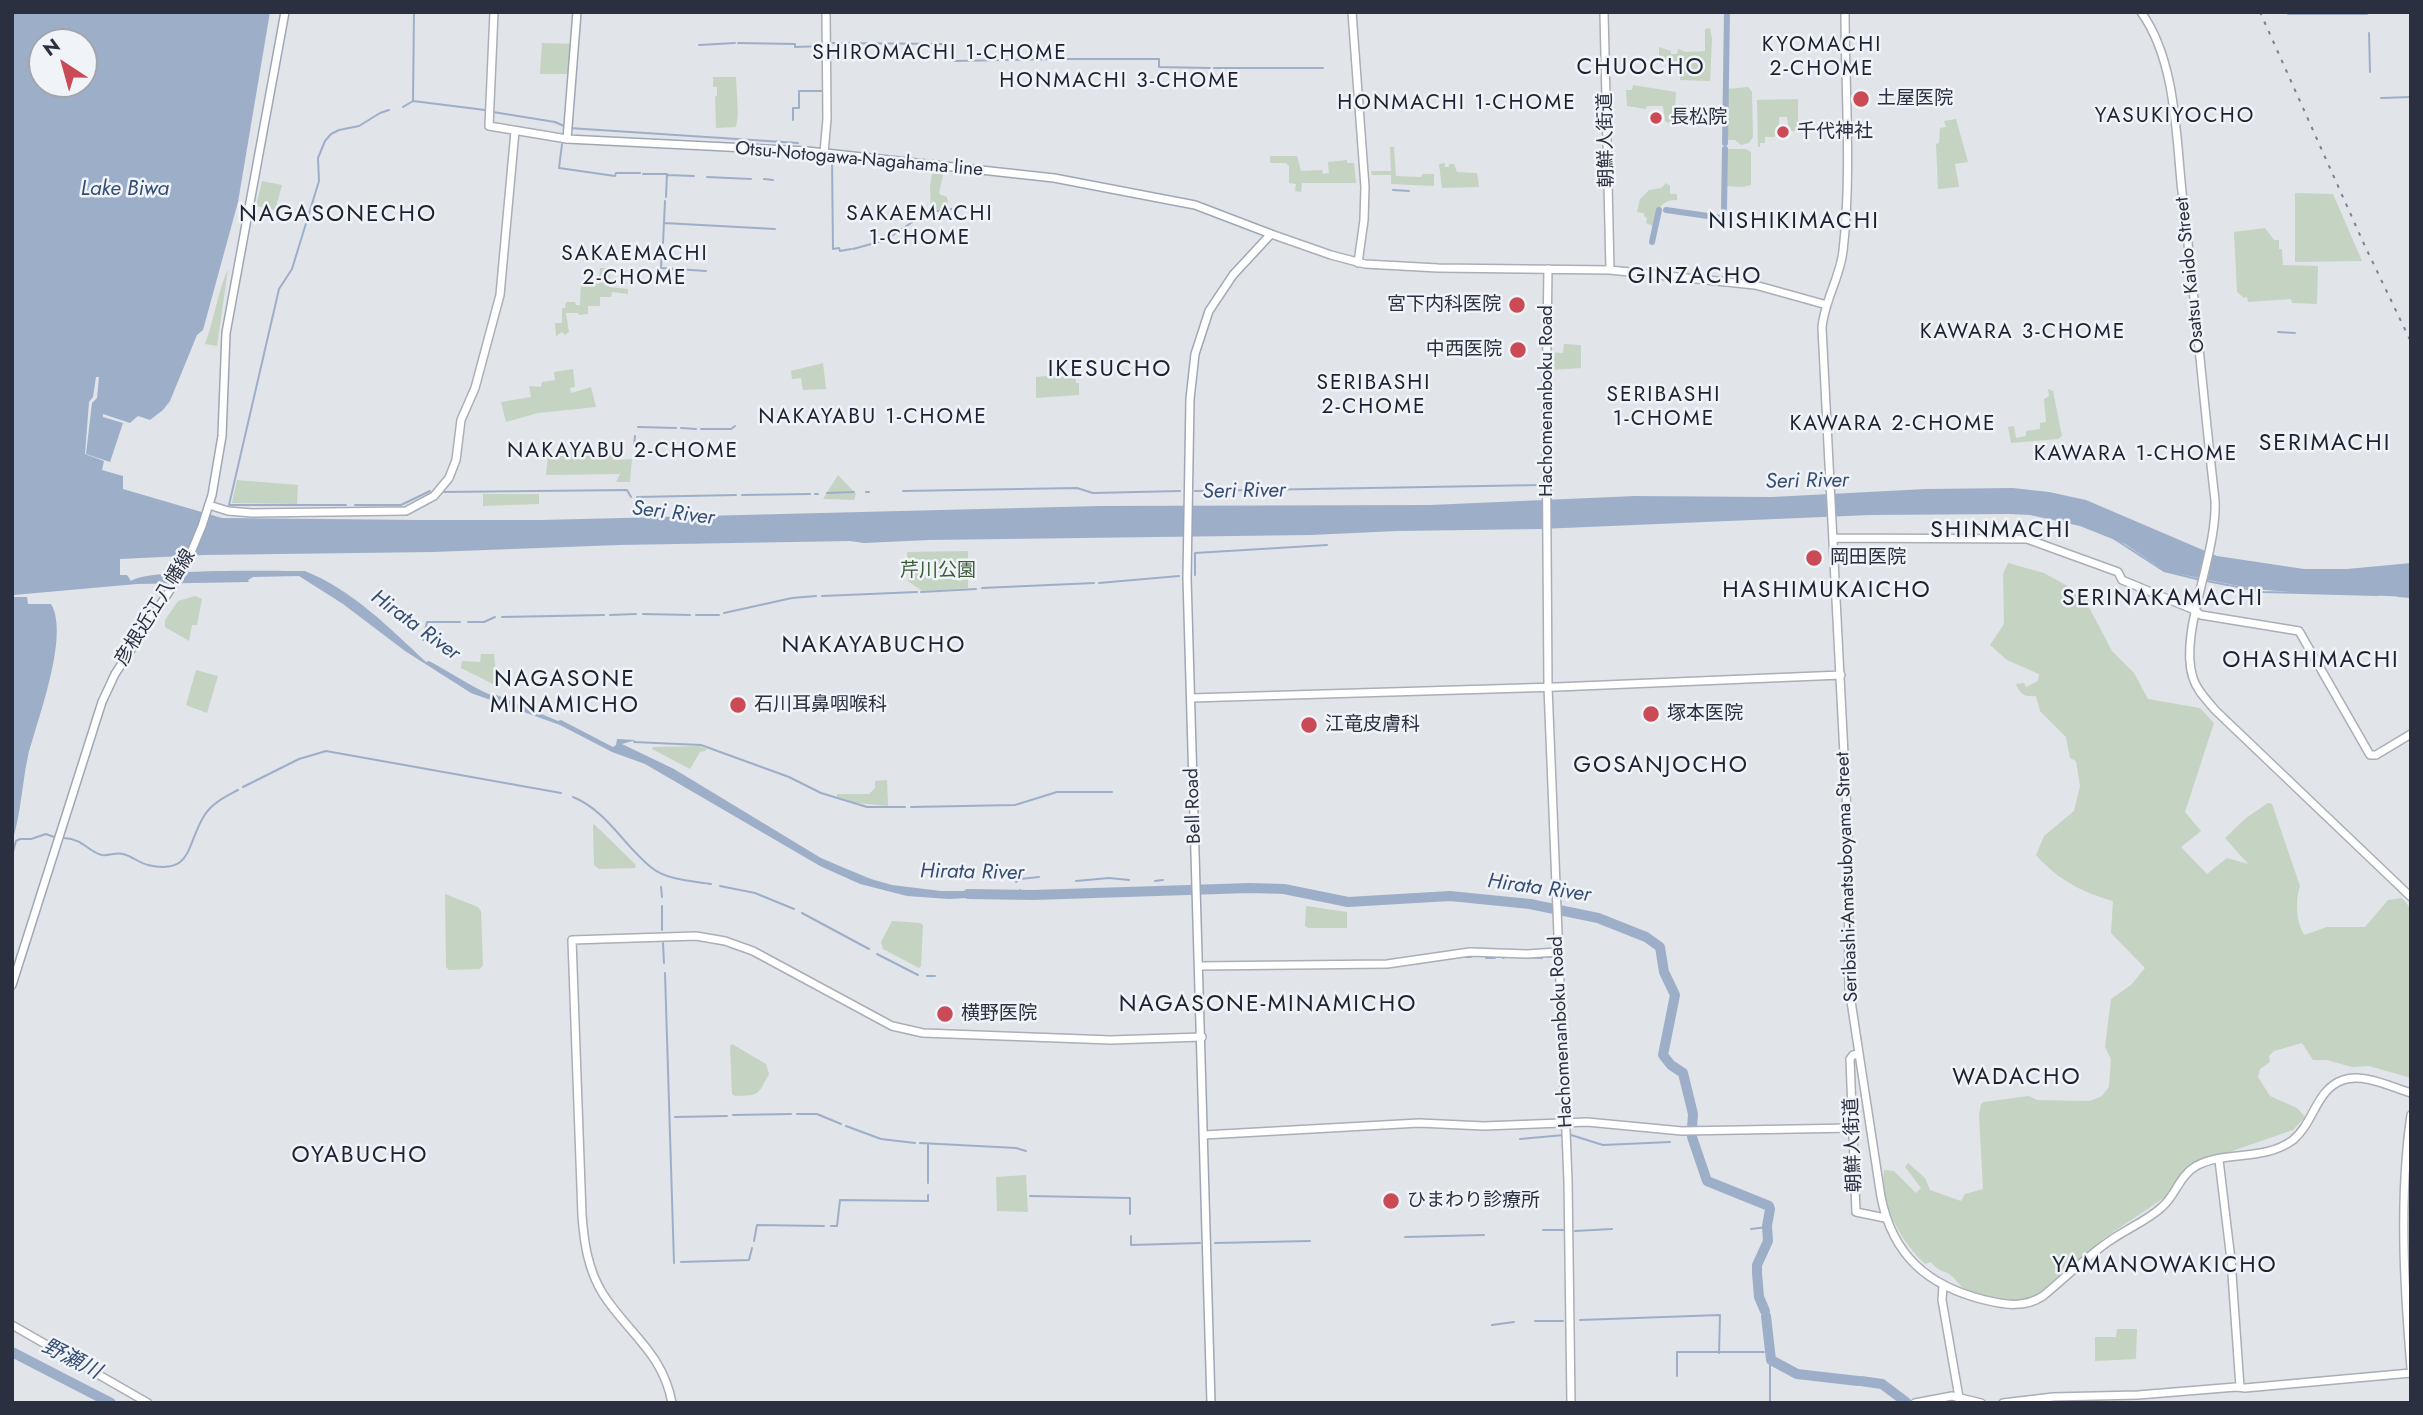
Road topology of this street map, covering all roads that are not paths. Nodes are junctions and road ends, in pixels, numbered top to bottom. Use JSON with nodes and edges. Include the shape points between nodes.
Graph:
{"nodes":[{"id":1,"x":285,"y":12,"type":"edge"},
{"id":2,"x":494,"y":12,"type":"edge"},
{"id":3,"x":577,"y":12,"type":"edge"},
{"id":4,"x":826,"y":12,"type":"edge"},
{"id":5,"x":1352,"y":12,"type":"edge"},
{"id":6,"x":1604,"y":12,"type":"edge"},
{"id":7,"x":1845,"y":12,"type":"edge"},
{"id":8,"x":2141,"y":12,"type":"edge"},
{"id":9,"x":515,"y":131,"type":"junction"},
{"id":10,"x":567,"y":139,"type":"junction"},
{"id":11,"x":824,"y":153,"type":"junction"},
{"id":12,"x":1271,"y":234,"type":"junction"},
{"id":13,"x":1359,"y":262,"type":"junction"},
{"id":14,"x":1548,"y":269,"type":"junction"},
{"id":15,"x":1610,"y":271,"type":"junction"},
{"id":16,"x":1827,"y":305,"type":"junction"},
{"id":17,"x":208,"y":508,"type":"junction"},
{"id":18,"x":1834,"y":538,"type":"junction"},
{"id":19,"x":2196,"y":612,"type":"junction"},
{"id":20,"x":1841,"y":675,"type":"junction"},
{"id":21,"x":1548,"y":687,"type":"junction"},
{"id":22,"x":1191,"y":698,"type":"junction"},
{"id":23,"x":2411,"y":734,"type":"edge"},
{"id":24,"x":2411,"y":897,"type":"edge"},
{"id":25,"x":1558,"y":953,"type":"junction"},
{"id":26,"x":1199,"y":966,"type":"junction"},
{"id":27,"x":12,"y":985,"type":"edge"},
{"id":28,"x":1202,"y":1037,"type":"junction"},
{"id":29,"x":1858,"y":1054,"type":"junction"},
{"id":30,"x":2411,"y":1093,"type":"edge"},
{"id":31,"x":2411,"y":1115,"type":"edge"},
{"id":32,"x":1566,"y":1123,"type":"junction"},
{"id":33,"x":1853,"y":1128,"type":"junction"},
{"id":34,"x":1204,"y":1135,"type":"junction"},
{"id":35,"x":2219,"y":1160,"type":"junction"},
{"id":36,"x":1885,"y":1218,"type":"junction"},
{"id":37,"x":1943,"y":1286,"type":"junction"},
{"id":38,"x":12,"y":1325,"type":"edge"},
{"id":39,"x":2411,"y":1370,"type":"edge"},
{"id":40,"x":2240,"y":1387,"type":"junction"},
{"id":41,"x":1960,"y":1400,"type":"edge"},
{"id":42,"x":148,"y":1403,"type":"edge"},
{"id":43,"x":672,"y":1403,"type":"edge"},
{"id":44,"x":1212,"y":1403,"type":"edge"},
{"id":45,"x":1571,"y":1403,"type":"edge"},
{"id":46,"x":1915,"y":1403,"type":"edge"},
{"id":47,"x":1981,"y":1403,"type":"edge"},
{"id":48,"x":2003,"y":1403,"type":"edge"}],
"edges":[{"from":1,"to":17,"type":"street","name":"彦根近江八幡線","via":[[226,333],[222,436]]},
{"from":2,"to":9,"type":"street","name":"Otsu-Notogawa-Nagahama line","via":[[489,126]]},
{"from":3,"to":10,"type":"street"},
{"from":4,"to":11,"type":"street"},
{"from":5,"to":13,"type":"street","via":[[1365,187]]},
{"from":6,"to":15,"type":"street","name":"朝鮮人街道"},
{"from":7,"to":16,"type":"street","name":"Seribashi-Amatsuboyama Street","via":[[1844,240]]},
{"from":8,"to":19,"type":"street","name":"Osatsu Kaido Street","via":[[2159,44],[2173,113],[2215,500],[2215,530]]},
{"from":9,"to":10,"type":"street","name":"Otsu-Notogawa-Nagahama line"},
{"from":9,"to":17,"type":"street","via":[[500,295],[475,388],[461,420],[455,467],[446,482],[434,496],[406,511],[251,513]]},
{"from":10,"to":11,"type":"street","name":"Otsu-Notogawa-Nagahama line"},
{"from":11,"to":12,"type":"street","name":"Otsu-Notogawa-Nagahama line","via":[[1054,178],[1195,205]]},
{"from":12,"to":13,"type":"street","name":"Otsu-Notogawa-Nagahama line"},
{"from":12,"to":22,"type":"street","name":"Bell Road","via":[[1224,286],[1209,312],[1194,357],[1187,539]]},
{"from":13,"to":14,"type":"street","name":"Otsu-Notogawa-Nagahama line","via":[[1420,268]]},
{"from":14,"to":15,"type":"street","name":"Otsu-Notogawa-Nagahama line"},
{"from":14,"to":21,"type":"street","name":"Hachomenanboku Road"},
{"from":15,"to":16,"type":"street","name":"Otsu-Notogawa-Nagahama line","via":[[1755,285]]},
{"from":16,"to":18,"type":"street","name":"Seribashi-Amatsuboyama Street","via":[[1822,328]]},
{"from":17,"to":27,"type":"street","name":"彦根近江八幡線","via":[[185,566],[102,702]]},
{"from":18,"to":19,"type":"street","via":[[2027,539],[2118,572],[2122,580]]},
{"from":18,"to":20,"type":"street","name":"Seribashi-Amatsuboyama Street"},
{"from":19,"to":23,"type":"street","via":[[2301,632],[2370,755]]},
{"from":19,"to":24,"type":"street","name":"Osatsu Kaido Street","via":[[2190,648],[2200,692]]},
{"from":20,"to":21,"type":"street"},
{"from":20,"to":29,"type":"street","name":"Seribashi-Amatsuboyama Street","via":[[1849,988]]},
{"from":21,"to":22,"type":"street"},
{"from":21,"to":25,"type":"street","name":"Hachomenanboku Road"},
{"from":22,"to":26,"type":"street","name":"Bell Road"},
{"from":25,"to":26,"type":"street","via":[[1471,952],[1365,965]]},
{"from":25,"to":32,"type":"street","name":"Hachomenanboku Road"},
{"from":26,"to":28,"type":"street","name":"Bell Road"},
{"from":28,"to":34,"type":"street","name":"Bell Road"},
{"from":28,"to":43,"type":"street","via":[[1111,1040],[922,1033],[892,1026],[762,955],[725,941],[696,936],[572,940],[586,1254],[603,1294],[661,1367]]},
{"from":29,"to":33,"type":"street","name":"朝鮮人街道","via":[[1850,1059]]},
{"from":29,"to":36,"type":"street","name":"Seribashi-Amatsuboyama Street"},
{"from":30,"to":35,"type":"street","via":[[2360,1079],[2340,1082],[2326,1091],[2307,1125],[2291,1141],[2268,1152]]},
{"from":31,"to":39,"type":"street","via":[[2404,1194]]},
{"from":32,"to":33,"type":"street","via":[[1671,1131]]},
{"from":32,"to":34,"type":"street","via":[[1419,1123]]},
{"from":32,"to":45,"type":"street","name":"Hachomenanboku Road"},
{"from":33,"to":36,"type":"street","name":"朝鮮人街道","via":[[1856,1212]]},
{"from":34,"to":44,"type":"street","name":"Bell Road"},
{"from":35,"to":37,"type":"street","via":[[2194,1167],[2162,1208],[2107,1242],[2031,1303],[1997,1303]]},
{"from":35,"to":40,"type":"street"},
{"from":36,"to":37,"type":"street","name":"Seribashi-Amatsuboyama Street","via":[[1910,1259]]},
{"from":37,"to":41,"type":"street"},
{"from":38,"to":42,"type":"street"},
{"from":39,"to":40,"type":"street"},
{"from":40,"to":48,"type":"street"},
{"from":41,"to":46,"type":"street","via":[[1948,1396]]},
{"from":41,"to":47,"type":"street"}]}
